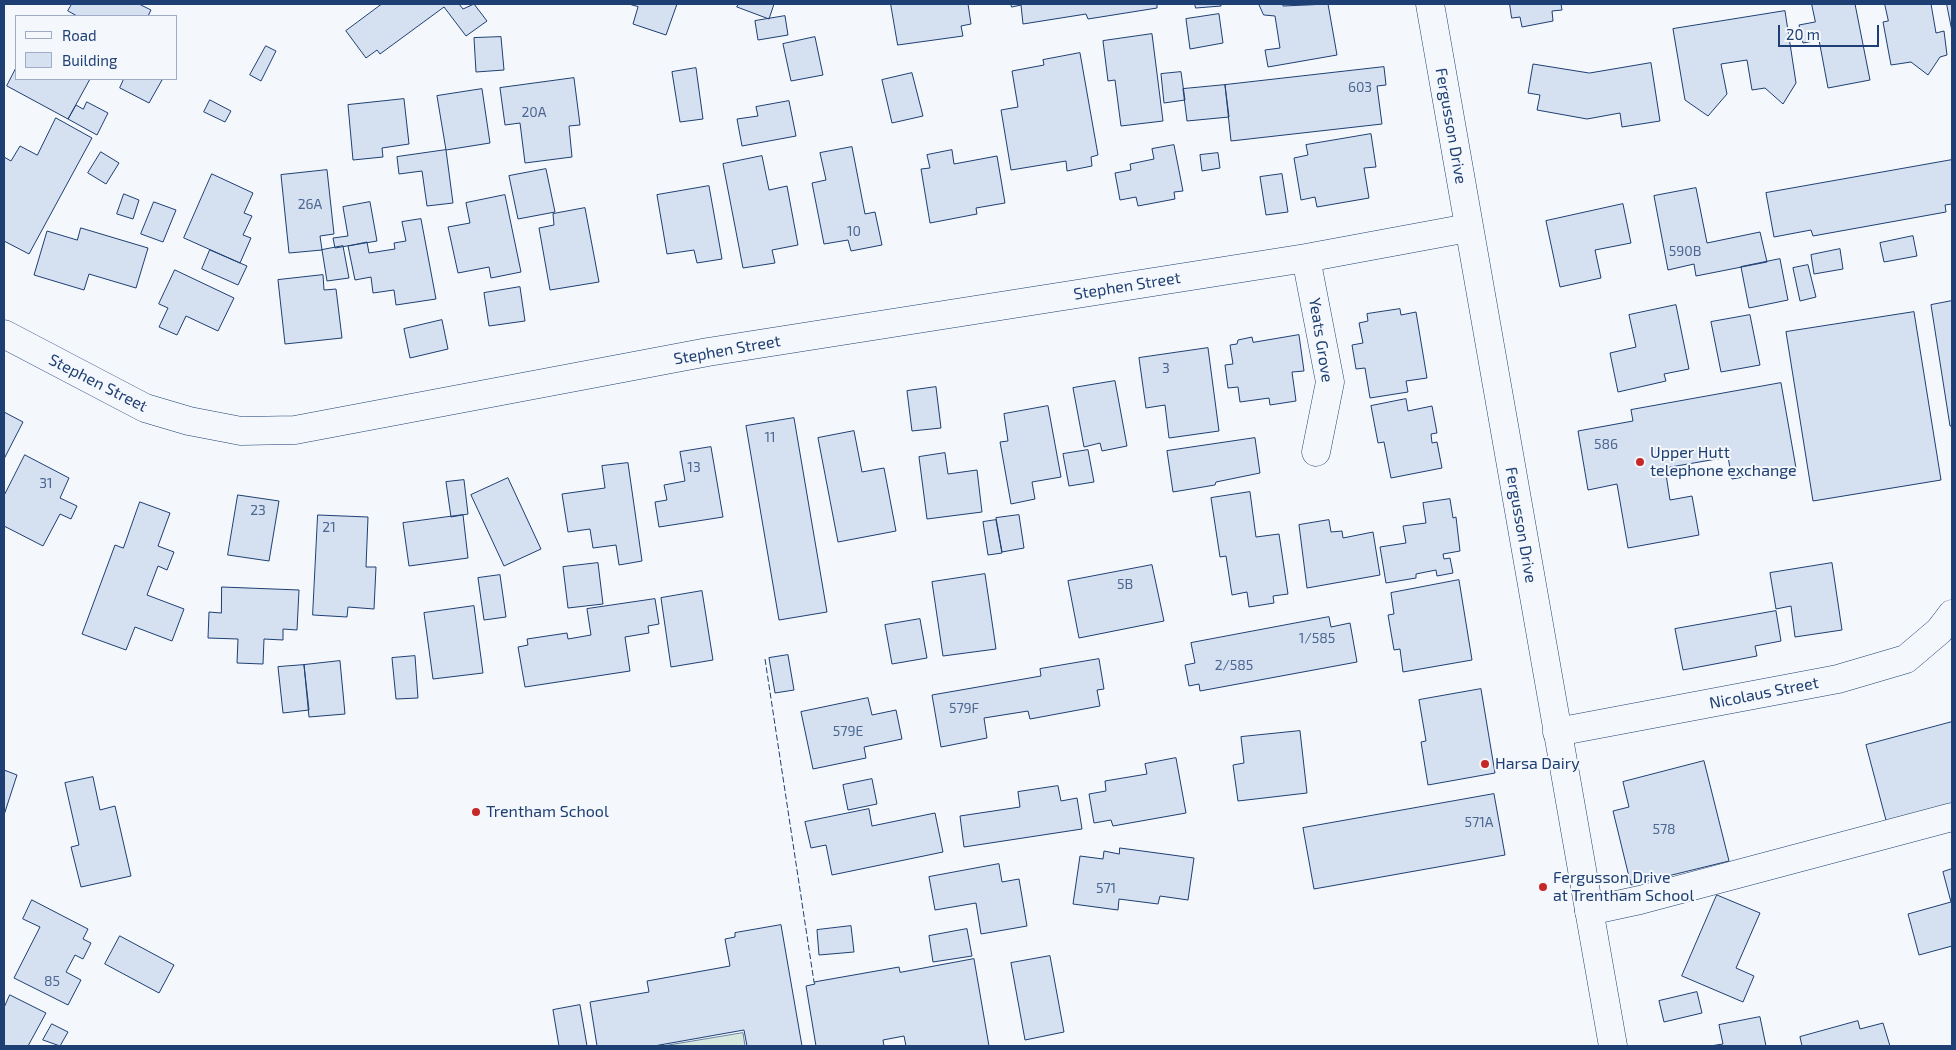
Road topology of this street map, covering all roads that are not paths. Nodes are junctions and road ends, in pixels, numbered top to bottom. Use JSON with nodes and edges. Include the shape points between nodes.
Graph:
{"nodes":[{"id":1,"x":1430,"y":4,"type":"edge"},
{"id":2,"x":1468,"y":228,"type":"junction"},
{"id":3,"x":1306,"y":258,"type":"junction"},
{"id":4,"x":4,"y":334,"type":"edge"},
{"id":5,"x":1316,"y":452,"type":"dead end"},
{"id":6,"x":1952,"y":614,"type":"edge"},
{"id":7,"x":1557,"y":732,"type":"junction"},
{"id":8,"x":1952,"y":817,"type":"edge"},
{"id":9,"x":1588,"y":911,"type":"junction"},
{"id":10,"x":1613,"y":1046,"type":"edge"}],
"edges":[{"from":1,"to":2,"type":"street","name":"Fergusson Drive"},
{"from":2,"to":3,"type":"street","name":"Stephen Street"},
{"from":2,"to":7,"type":"street","name":"Fergusson Drive"},
{"from":3,"to":4,"type":"street","name":"Stephen Street","via":[[717,351],[295,430],[241,431],[145,408]]},
{"from":3,"to":5,"type":"street","name":"Yeats Grove","via":[[1330,382]]},
{"from":6,"to":7,"type":"street","name":"Nicolaus Street","via":[[1939,632],[1906,659],[1838,680]]},
{"from":7,"to":9,"type":"street","name":"Fergusson Drive"},
{"from":8,"to":9,"type":"street"},
{"from":9,"to":10,"type":"street","name":"Fergusson Drive"}]}
